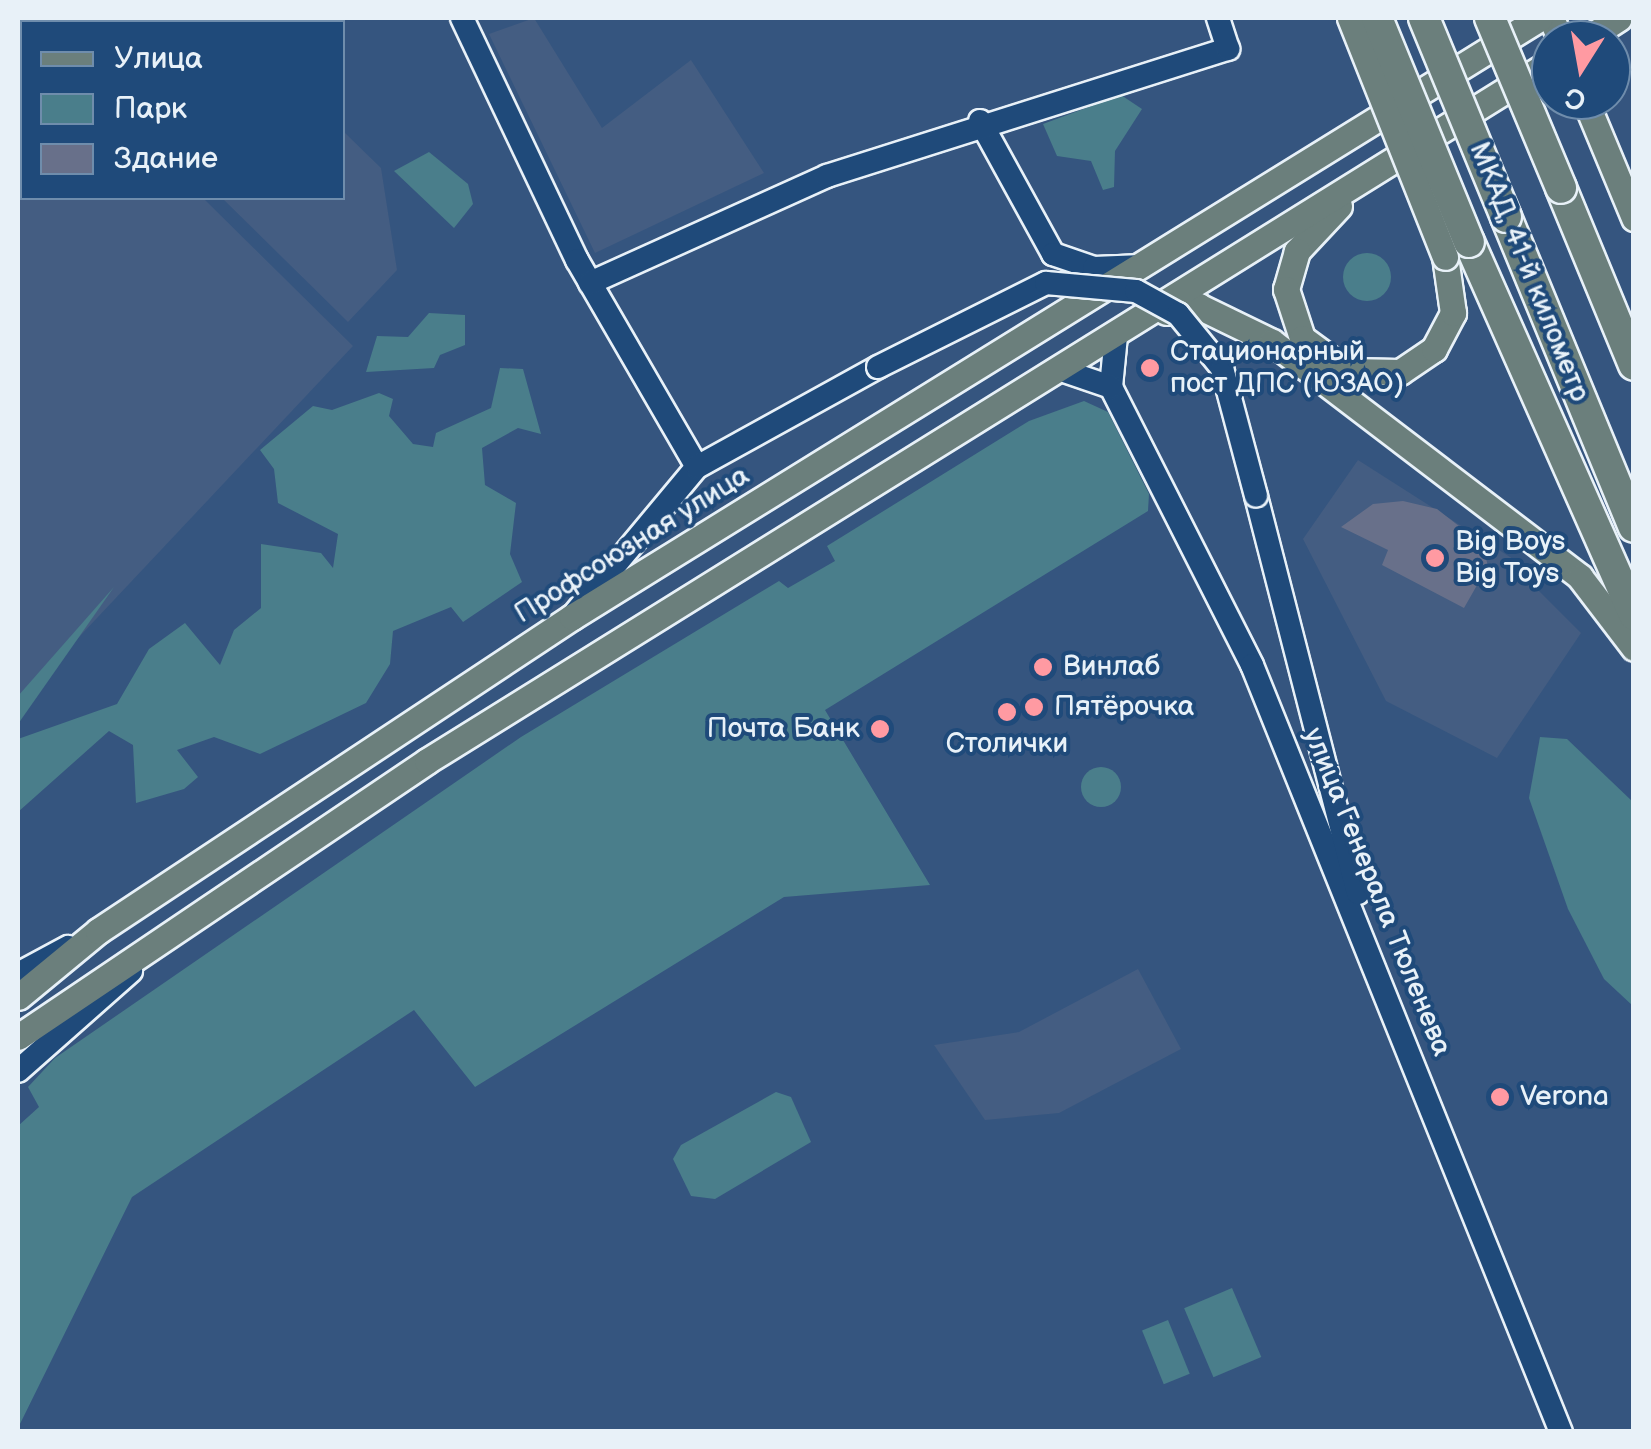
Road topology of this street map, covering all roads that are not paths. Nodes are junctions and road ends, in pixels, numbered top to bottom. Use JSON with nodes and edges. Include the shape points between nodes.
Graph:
{"nodes":[{"id":1,"x":462,"y":18,"type":"edge"},
{"id":2,"x":1218,"y":18,"type":"edge"},
{"id":3,"x":1350,"y":18,"type":"edge"},
{"id":4,"x":1376,"y":18,"type":"edge"},
{"id":5,"x":1424,"y":18,"type":"edge"},
{"id":6,"x":1490,"y":18,"type":"edge"},
{"id":7,"x":1540,"y":18,"type":"edge"},
{"id":8,"x":1531,"y":74,"type":"edge"},
{"id":9,"x":1594,"y":120,"type":"edge"},
{"id":10,"x":980,"y":121,"type":"junction"},
{"id":11,"x":1367,"y":177,"type":"junction"},
{"id":12,"x":1634,"y":218,"type":"edge"},
{"id":13,"x":1457,"y":249,"type":"junction"},
{"id":14,"x":1145,"y":266,"type":"junction"},
{"id":15,"x":590,"y":283,"type":"junction"},
{"id":16,"x":1127,"y":329,"type":"junction"},
{"id":17,"x":1634,"y":365,"type":"edge"},
{"id":18,"x":1060,"y":370,"type":"junction"},
{"id":19,"x":1111,"y":387,"type":"junction"},
{"id":20,"x":697,"y":467,"type":"junction"},
{"id":21,"x":1634,"y":527,"type":"edge"},
{"id":22,"x":1634,"y":614,"type":"edge"},
{"id":23,"x":572,"y":617,"type":"junction"},
{"id":24,"x":1634,"y":648,"type":"edge"},
{"id":25,"x":205,"y":903,"type":"junction"},
{"id":26,"x":98,"y":931,"type":"junction"},
{"id":27,"x":1370,"y":940,"type":"junction"},
{"id":28,"x":18,"y":974,"type":"edge"},
{"id":29,"x":18,"y":997,"type":"edge"},
{"id":30,"x":18,"y":1037,"type":"edge"},
{"id":31,"x":18,"y":1071,"type":"edge"},
{"id":32,"x":1562,"y":1432,"type":"edge"}],
"edges":[{"from":1,"to":15,"type":"street"},
{"from":2,"to":10,"type":"street","via":[[1228,48]]},
{"from":3,"to":13,"type":"main road","bridge":true,"via":[[1399,138]]},
{"from":4,"to":13,"type":"highway","bridge":true},
{"from":5,"to":21,"type":"highway","name":"МКАД, 41-й километр","bridge":true},
{"from":6,"to":17,"type":"highway","bridge":true},
{"from":7,"to":14,"type":"main road","name":"Профсоюзная улица"},
{"from":8,"to":11,"type":"main road"},
{"from":9,"to":12,"type":"main road"},
{"from":10,"to":14,"type":"street","via":[[1052,254],[1094,268]]},
{"from":10,"to":15,"type":"street","via":[[827,176]]},
{"from":11,"to":13,"type":"main road","via":[[1291,263],[1286,302],[1311,348],[1373,376],[1424,359],[1453,313]]},
{"from":11,"to":16,"type":"main road"},
{"from":13,"to":22,"type":"highway","via":[[1532,385]]},
{"from":14,"to":23,"type":"main road","name":"Профсоюзная улица"},
{"from":15,"to":20,"type":"street"},
{"from":16,"to":18,"type":"main road"},
{"from":16,"to":19,"type":"street"},
{"from":16,"to":24,"type":"main road","via":[[1198,306],[1248,326],[1580,576]]},
{"from":18,"to":19,"type":"street"},
{"from":18,"to":25,"type":"main road"},
{"from":19,"to":27,"type":"street","name":"улица Генерала Тюленева","via":[[1252,665]]},
{"from":20,"to":23,"type":"street"},
{"from":20,"to":27,"type":"street","bridge":true,"via":[[1046,283],[1136,291],[1178,314],[1222,368]]},
{"from":23,"to":26,"type":"main road","name":"Профсоюзная улица"},
{"from":25,"to":30,"type":"main road"},
{"from":25,"to":31,"type":"street"},
{"from":26,"to":28,"type":"street","name":"Профсоюзная улица"},
{"from":26,"to":29,"type":"main road","name":"Профсоюзная улица"},
{"from":27,"to":32,"type":"street","name":"улица Генерала Тюленева"}]}
